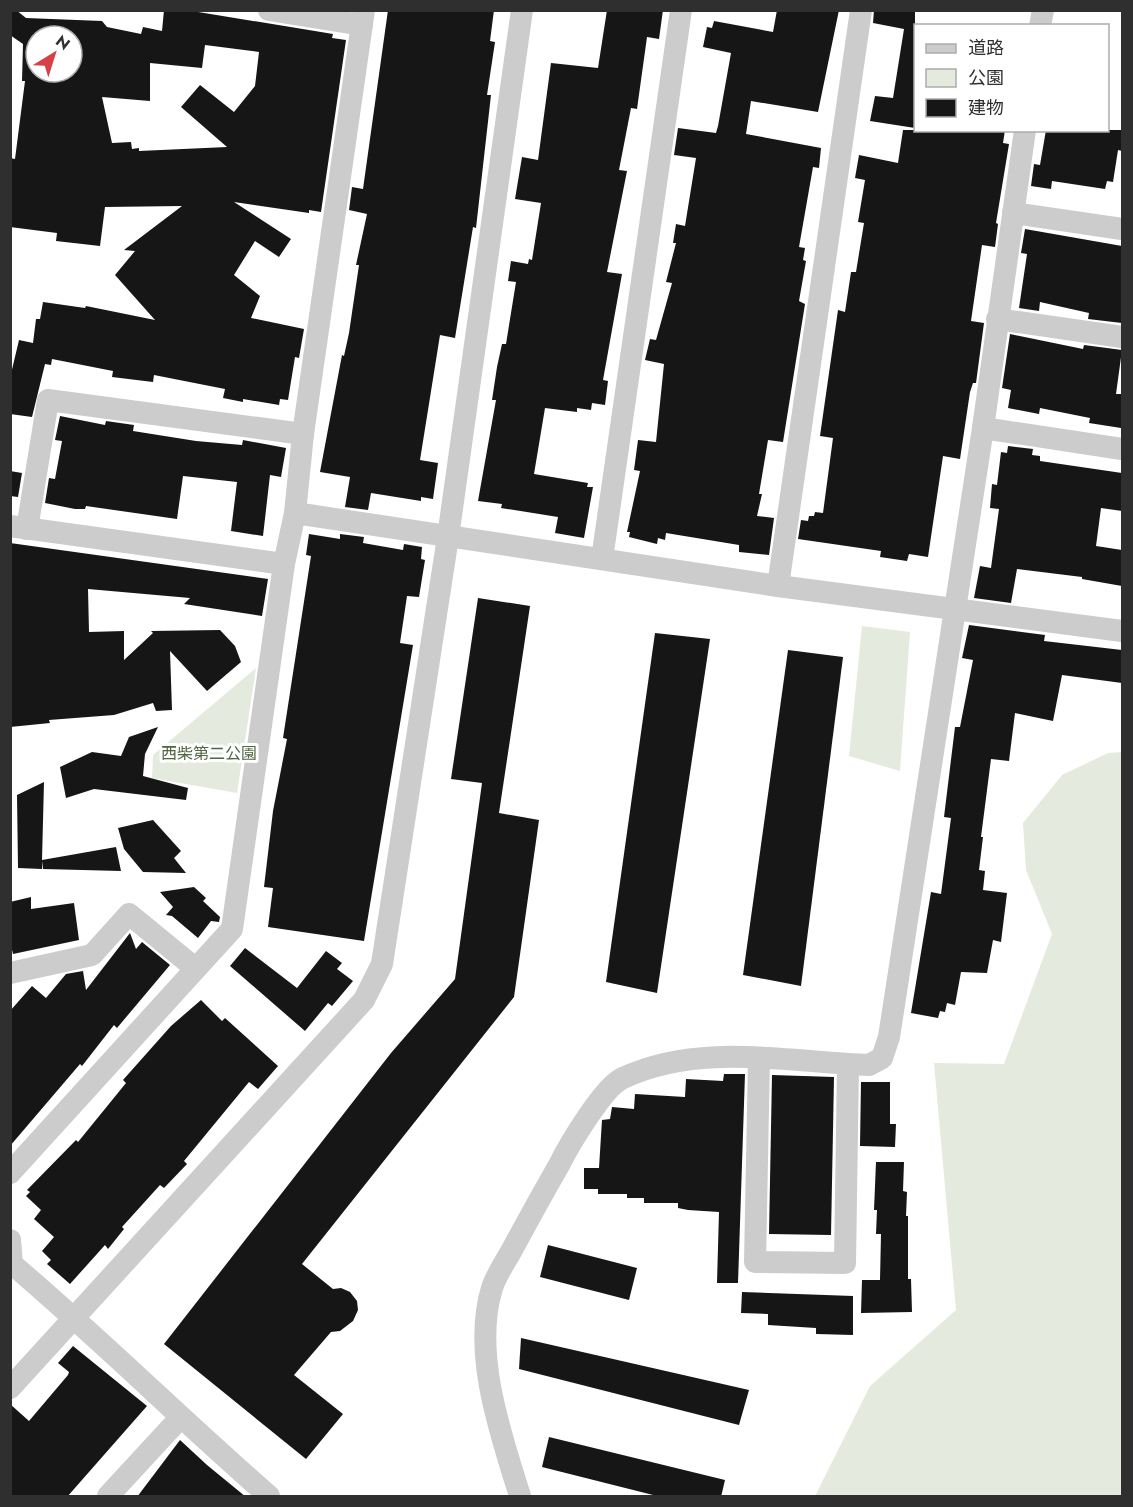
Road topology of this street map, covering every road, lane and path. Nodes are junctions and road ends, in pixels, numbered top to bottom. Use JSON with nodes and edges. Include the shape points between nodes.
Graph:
{"nodes":[{"id":1,"x":269,"y":10,"type":"edge"},
{"id":2,"x":522,"y":10,"type":"edge"},
{"id":3,"x":681,"y":10,"type":"edge"},
{"id":4,"x":861,"y":10,"type":"edge"},
{"id":5,"x":363,"y":18,"type":"edge"},
{"id":6,"x":1025,"y":132,"type":"edge"},
{"id":7,"x":1013,"y":213,"type":"junction"},
{"id":8,"x":1122,"y":229,"type":"edge"},
{"id":9,"x":998,"y":319,"type":"junction"},
{"id":10,"x":1122,"y":337,"type":"edge"},
{"id":11,"x":983,"y":428,"type":"junction"},
{"id":12,"x":303,"y":434,"type":"junction"},
{"id":13,"x":1122,"y":449,"type":"edge"},
{"id":14,"x":295,"y":513,"type":"junction"},
{"id":15,"x":19,"y":527,"type":"edge"},
{"id":16,"x":447,"y":537,"type":"junction"},
{"id":17,"x":602,"y":559,"type":"junction"},
{"id":18,"x":284,"y":564,"type":"junction"},
{"id":19,"x":778,"y":586,"type":"junction"},
{"id":20,"x":954,"y":608,"type":"junction"},
{"id":21,"x":1122,"y":631,"type":"edge"},
{"id":22,"x":195,"y":968,"type":"junction"},
{"id":23,"x":10,"y":973,"type":"edge"},
{"id":24,"x":759,"y":1058,"type":"junction"},
{"id":25,"x":848,"y":1064,"type":"junction"},
{"id":26,"x":10,"y":1173,"type":"edge"},
{"id":27,"x":10,"y":1240,"type":"edge"},
{"id":28,"x":75,"y":1317,"type":"junction"},
{"id":29,"x":10,"y":1388,"type":"edge"},
{"id":30,"x":180,"y":1418,"type":"junction"},
{"id":31,"x":108,"y":1497,"type":"edge"},
{"id":32,"x":269,"y":1497,"type":"edge"},
{"id":33,"x":520,"y":1497,"type":"edge"}],
"edges":[{"from":1,"to":5,"type":"street"},
{"from":2,"to":16,"type":"street"},
{"from":3,"to":17,"type":"street"},
{"from":4,"to":19,"type":"street"},
{"from":5,"to":12,"type":"street"},
{"from":6,"to":7,"type":"street"},
{"from":7,"to":8,"type":"street"},
{"from":7,"to":9,"type":"street"},
{"from":9,"to":10,"type":"street"},
{"from":9,"to":11,"type":"street"},
{"from":11,"to":13,"type":"street"},
{"from":11,"to":20,"type":"street"},
{"from":12,"to":14,"type":"street"},
{"from":12,"to":15,"type":"street","via":[[48,400]]},
{"from":14,"to":16,"type":"street"},
{"from":14,"to":18,"type":"street"},
{"from":15,"to":18,"type":"street"},
{"from":16,"to":17,"type":"street"},
{"from":16,"to":28,"type":"street","via":[[382,964],[364,1000]]},
{"from":17,"to":19,"type":"street"},
{"from":18,"to":22,"type":"street","via":[[232,929]]},
{"from":19,"to":20,"type":"street"},
{"from":20,"to":21,"type":"street"},
{"from":20,"to":25,"type":"street","via":[[889,1037],[882,1058],[869,1065]]},
{"from":22,"to":23,"type":"street","via":[[129,914],[92,955]]},
{"from":22,"to":26,"type":"street"},
{"from":24,"to":25,"type":"street"},
{"from":24,"to":25,"type":"street","via":[[755,1262],[855,1264]]},
{"from":24,"to":33,"type":"street","via":[[669,1062],[620,1078],[570,1144],[492,1287],[486,1318],[486,1359],[501,1436]]},
{"from":27,"to":28,"type":"street","via":[[12,1264]]},
{"from":28,"to":29,"type":"street"},
{"from":28,"to":30,"type":"street"},
{"from":30,"to":31,"type":"street"},
{"from":30,"to":32,"type":"street"}]}
